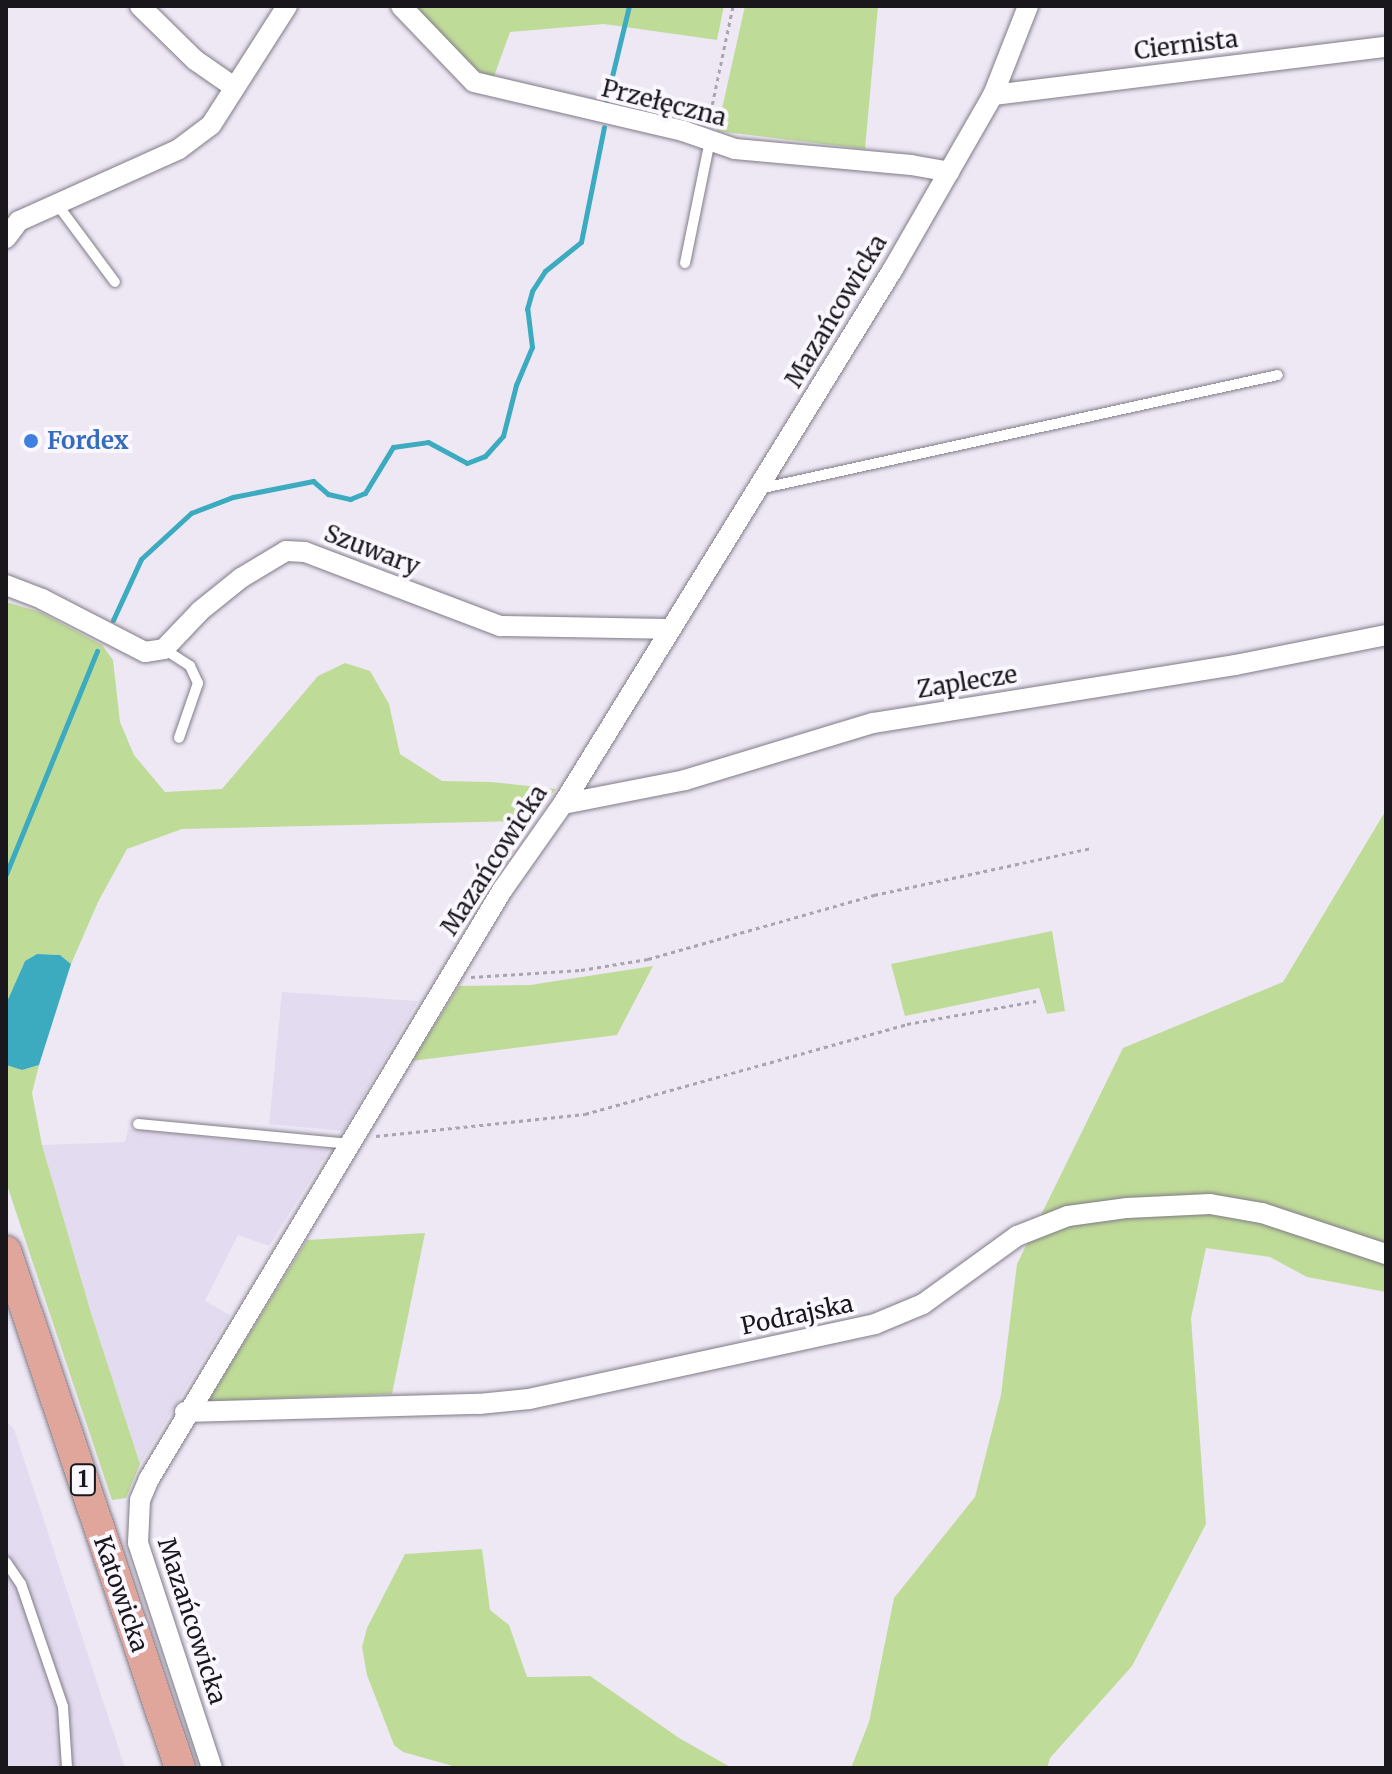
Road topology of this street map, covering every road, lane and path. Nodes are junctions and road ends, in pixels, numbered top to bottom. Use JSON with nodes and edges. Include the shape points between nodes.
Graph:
{"nodes":[{"id":1,"x":140,"y":6,"type":"edge"},
{"id":2,"x":287,"y":6,"type":"edge"},
{"id":3,"x":401,"y":6,"type":"edge"},
{"id":4,"x":733,"y":6,"type":"edge"},
{"id":5,"x":1028,"y":6,"type":"edge"},
{"id":6,"x":1386,"y":47,"type":"edge"},
{"id":7,"x":234,"y":87,"type":"junction"},
{"id":8,"x":993,"y":95,"type":"junction"},
{"id":9,"x":708,"y":139,"type":"junction"},
{"id":10,"x":949,"y":172,"type":"junction"},
{"id":11,"x":57,"y":204,"type":"junction"},
{"id":12,"x":6,"y":238,"type":"edge"},
{"id":13,"x":685,"y":263,"type":"dead end"},
{"id":14,"x":115,"y":282,"type":"dead end"},
{"id":15,"x":1278,"y":375,"type":"dead end"},
{"id":16,"x":757,"y":489,"type":"junction"},
{"id":17,"x":6,"y":585,"type":"edge"},
{"id":18,"x":669,"y":629,"type":"junction"},
{"id":19,"x":1386,"y":635,"type":"edge"},
{"id":20,"x":164,"y":649,"type":"junction"},
{"id":21,"x":179,"y":738,"type":"dead end"},
{"id":22,"x":563,"y":804,"type":"junction"},
{"id":23,"x":1092,"y":848,"type":"dead end"},
{"id":24,"x":449,"y":978,"type":"junction"},
{"id":25,"x":1036,"y":1001,"type":"dead end"},
{"id":26,"x":138,"y":1124,"type":"dead end"},
{"id":27,"x":350,"y":1141,"type":"junction"},
{"id":28,"x":6,"y":1251,"type":"edge"},
{"id":29,"x":1386,"y":1254,"type":"edge"},
{"id":30,"x":185,"y":1412,"type":"junction"},
{"id":31,"x":6,"y":1562,"type":"edge"},
{"id":32,"x":160,"y":1709,"type":"junction"},
{"id":33,"x":67,"y":1768,"type":"edge"},
{"id":34,"x":157,"y":1768,"type":"edge"},
{"id":35,"x":180,"y":1768,"type":"edge"},
{"id":36,"x":212,"y":1768,"type":"edge"}],
"edges":[{"from":1,"to":7,"type":"street","via":[[195,60]]},
{"from":2,"to":7,"type":"street"},
{"from":3,"to":9,"type":"street","name":"Przełęczna","via":[[474,82]]},
{"from":4,"to":9,"type":"path"},
{"from":5,"to":8,"type":"street","name":"Mazańcowicka"},
{"from":6,"to":8,"type":"street","name":"Ciernista"},
{"from":7,"to":11,"type":"street","via":[[211,125],[179,149]]},
{"from":8,"to":10,"type":"street","name":"Mazańcowicka"},
{"from":9,"to":10,"type":"street","name":"Przełęczna","via":[[735,149]]},
{"from":9,"to":13,"type":"lane"},
{"from":10,"to":16,"type":"street","name":"Mazańcowicka"},
{"from":11,"to":12,"type":"street","via":[[19,221]]},
{"from":11,"to":14,"type":"lane"},
{"from":15,"to":16,"type":"lane"},
{"from":16,"to":18,"type":"street","name":"Mazańcowicka"},
{"from":17,"to":20,"type":"street","via":[[145,652]]},
{"from":18,"to":20,"type":"street","name":"Szuwary","via":[[500,626],[305,552],[286,551],[241,578]]},
{"from":18,"to":22,"type":"street","name":"Mazańcowicka"},
{"from":19,"to":22,"type":"street","name":"Zaplecze","via":[[1235,665],[873,723],[685,780]]},
{"from":20,"to":21,"type":"lane","via":[[190,666],[198,683]]},
{"from":22,"to":24,"type":"street","name":"Mazańcowicka"},
{"from":23,"to":24,"type":"path","via":[[874,895],[648,959],[581,970]]},
{"from":24,"to":27,"type":"street","name":"Mazańcowicka"},
{"from":25,"to":27,"type":"path","via":[[907,1024],[585,1114]]},
{"from":26,"to":27,"type":"lane"},
{"from":27,"to":30,"type":"street","name":"Mazańcowicka"},
{"from":28,"to":32,"type":"main road","name":"Katowicka","number":"1"},
{"from":29,"to":30,"type":"street","name":"Podrajska","via":[[1262,1213],[1210,1204],[1097,1212],[1068,1216],[1017,1236],[923,1304],[875,1324],[529,1399]]},
{"from":30,"to":36,"type":"street","name":"Mazańcowicka","via":[[140,1500],[138,1543]]},
{"from":31,"to":33,"type":"lane","via":[[21,1584],[63,1707]]},
{"from":32,"to":34,"type":"main road","name":"Katowicka","number":"1"},
{"from":32,"to":35,"type":"main road","name":"Katowicka","number":"1"}]}
